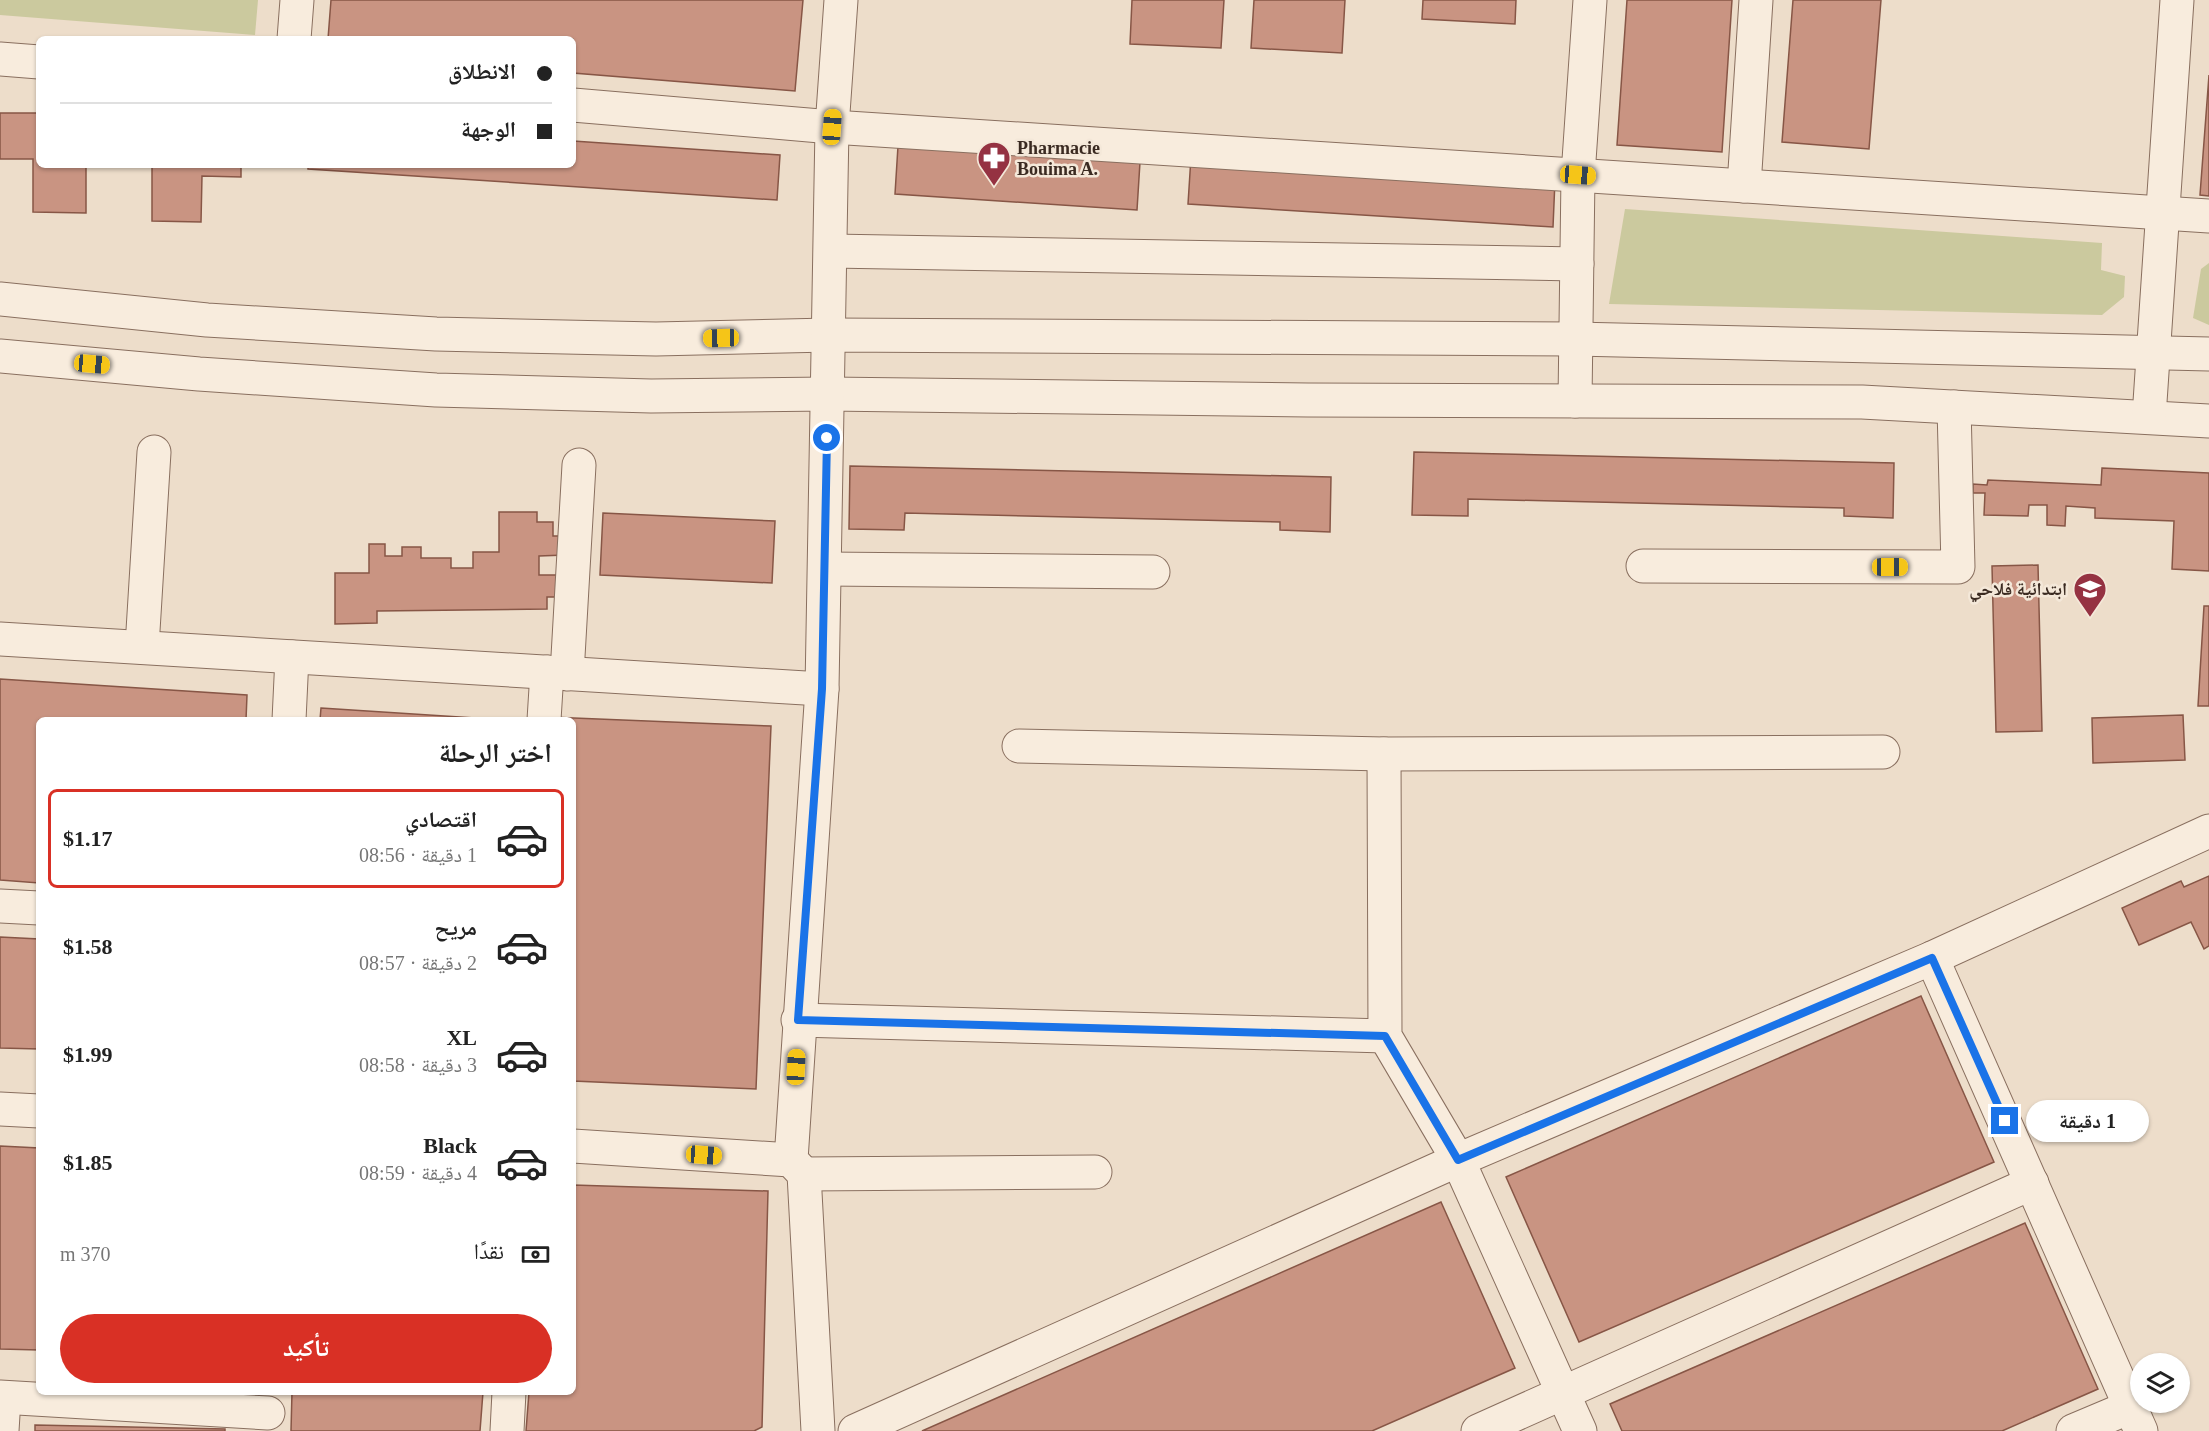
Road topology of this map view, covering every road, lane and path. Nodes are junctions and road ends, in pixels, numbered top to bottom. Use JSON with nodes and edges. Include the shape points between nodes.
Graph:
{"nodes":[{"id":1,"x":297,"y":0,"type":"edge"},
{"id":2,"x":841,"y":0,"type":"edge"},
{"id":3,"x":1590,"y":0,"type":"edge"},
{"id":4,"x":1756,"y":0,"type":"edge"},
{"id":5,"x":2177,"y":0,"type":"edge"},
{"id":6,"x":294,"y":36,"type":"edge"},
{"id":7,"x":0,"y":59,"type":"edge"},
{"id":8,"x":36,"y":62,"type":"edge"},
{"id":9,"x":576,"y":105,"type":"edge"},
{"id":10,"x":832,"y":127,"type":"junction"},
{"id":11,"x":1578,"y":175,"type":"junction"},
{"id":12,"x":1744,"y":186,"type":"junction"},
{"id":13,"x":2163,"y":213,"type":"junction"},
{"id":14,"x":2209,"y":216,"type":"edge"},
{"id":15,"x":831,"y":250,"type":"junction"},
{"id":16,"x":1577,"y":264,"type":"junction"},
{"id":17,"x":0,"y":299,"type":"edge"},
{"id":18,"x":829,"y":336,"type":"junction"},
{"id":19,"x":1575,"y":339,"type":"junction"},
{"id":20,"x":2153,"y":351,"type":"junction"},
{"id":21,"x":2209,"y":354,"type":"edge"},
{"id":22,"x":0,"y":356,"type":"edge"},
{"id":23,"x":828,"y":394,"type":"junction"},
{"id":24,"x":1575,"y":401,"type":"junction"},
{"id":25,"x":1953,"y":407,"type":"junction"},
{"id":26,"x":2149,"y":417,"type":"junction"},
{"id":27,"x":2209,"y":421,"type":"edge"},
{"id":28,"x":154,"y":452,"type":"dead end"},
{"id":29,"x":579,"y":465,"type":"dead end"},
{"id":30,"x":1642,"y":566,"type":"dead end"},
{"id":31,"x":825,"y":569,"type":"junction"},
{"id":32,"x":1153,"y":572,"type":"dead end"},
{"id":33,"x":0,"y":639,"type":"edge"},
{"id":34,"x":142,"y":647,"type":"junction"},
{"id":35,"x":291,"y":657,"type":"junction"},
{"id":36,"x":557,"y":673,"type":"junction"},
{"id":37,"x":822,"y":689,"type":"junction"},
{"id":38,"x":289,"y":717,"type":"edge"},
{"id":39,"x":545,"y":717,"type":"edge"},
{"id":40,"x":1019,"y":746,"type":"dead end"},
{"id":41,"x":1883,"y":752,"type":"dead end"},
{"id":42,"x":1384,"y":754,"type":"junction"},
{"id":43,"x":2209,"y":831,"type":"edge"},
{"id":44,"x":0,"y":906,"type":"edge"},
{"id":45,"x":36,"y":908,"type":"edge"},
{"id":46,"x":1932,"y":958,"type":"junction"},
{"id":47,"x":798,"y":1020,"type":"junction"},
{"id":48,"x":1385,"y":1036,"type":"junction"},
{"id":49,"x":0,"y":1109,"type":"edge"},
{"id":50,"x":36,"y":1111,"type":"edge"},
{"id":51,"x":576,"y":1146,"type":"edge"},
{"id":52,"x":1458,"y":1160,"type":"junction"},
{"id":53,"x":797,"y":1167,"type":"junction"},
{"id":54,"x":1095,"y":1172,"type":"dead end"},
{"id":55,"x":2032,"y":1183,"type":"junction"},
{"id":56,"x":1563,"y":1393,"type":"junction"},
{"id":57,"x":509,"y":1395,"type":"edge"},
{"id":58,"x":2,"y":1398,"type":"edge"},
{"id":59,"x":268,"y":1412,"type":"edge"},
{"id":60,"x":2135,"y":1419,"type":"edge"},
{"id":61,"x":2,"y":1431,"type":"edge"},
{"id":62,"x":507,"y":1431,"type":"edge"},
{"id":63,"x":818,"y":1431,"type":"edge"},
{"id":64,"x":855,"y":1431,"type":"edge"},
{"id":65,"x":1478,"y":1431,"type":"edge"},
{"id":66,"x":1580,"y":1431,"type":"edge"},
{"id":67,"x":2073,"y":1431,"type":"edge"}],
"edges":[{"from":1,"to":6,"type":"street"},
{"from":2,"to":10,"type":"street"},
{"from":3,"to":11,"type":"street"},
{"from":4,"to":12,"type":"street"},
{"from":5,"to":13,"type":"street"},
{"from":7,"to":8,"type":"street"},
{"from":9,"to":10,"type":"street"},
{"from":10,"to":11,"type":"street"},
{"from":10,"to":15,"type":"street"},
{"from":11,"to":12,"type":"street"},
{"from":11,"to":16,"type":"street"},
{"from":12,"to":13,"type":"street"},
{"from":13,"to":14,"type":"street"},
{"from":13,"to":20,"type":"street"},
{"from":15,"to":16,"type":"street"},
{"from":15,"to":18,"type":"street"},
{"from":16,"to":19,"type":"street"},
{"from":17,"to":18,"type":"street","via":[[207,320],[436,334],[656,339]]},
{"from":18,"to":19,"type":"street"},
{"from":18,"to":23,"type":"street"},
{"from":19,"to":20,"type":"street"},
{"from":19,"to":24,"type":"street"},
{"from":20,"to":21,"type":"street"},
{"from":20,"to":26,"type":"street"},
{"from":22,"to":23,"type":"street","via":[[436,390],[651,396]]},
{"from":23,"to":24,"type":"street"},
{"from":23,"to":31,"type":"street"},
{"from":24,"to":25,"type":"street","via":[[1862,402]]},
{"from":25,"to":26,"type":"street"},
{"from":25,"to":30,"type":"street","via":[[1958,567]]},
{"from":26,"to":27,"type":"street"},
{"from":28,"to":34,"type":"street"},
{"from":29,"to":36,"type":"street"},
{"from":31,"to":32,"type":"street"},
{"from":31,"to":37,"type":"street"},
{"from":33,"to":34,"type":"street"},
{"from":34,"to":35,"type":"street"},
{"from":35,"to":36,"type":"street"},
{"from":35,"to":38,"type":"street"},
{"from":36,"to":37,"type":"street"},
{"from":36,"to":39,"type":"street"},
{"from":37,"to":47,"type":"street"},
{"from":40,"to":42,"type":"street"},
{"from":41,"to":42,"type":"street"},
{"from":42,"to":48,"type":"street"},
{"from":43,"to":46,"type":"street"},
{"from":44,"to":45,"type":"street"},
{"from":46,"to":52,"type":"street"},
{"from":46,"to":55,"type":"street"},
{"from":47,"to":48,"type":"street"},
{"from":47,"to":53,"type":"street"},
{"from":48,"to":52,"type":"street"},
{"from":49,"to":50,"type":"street"},
{"from":51,"to":53,"type":"street"},
{"from":52,"to":56,"type":"street"},
{"from":52,"to":64,"type":"street"},
{"from":53,"to":54,"type":"street"},
{"from":53,"to":63,"type":"street"},
{"from":55,"to":56,"type":"street"},
{"from":55,"to":60,"type":"street"},
{"from":56,"to":65,"type":"street"},
{"from":56,"to":66,"type":"street"},
{"from":57,"to":62,"type":"street"},
{"from":58,"to":59,"type":"street"},
{"from":58,"to":61,"type":"street"},
{"from":60,"to":67,"type":"street"}]}
